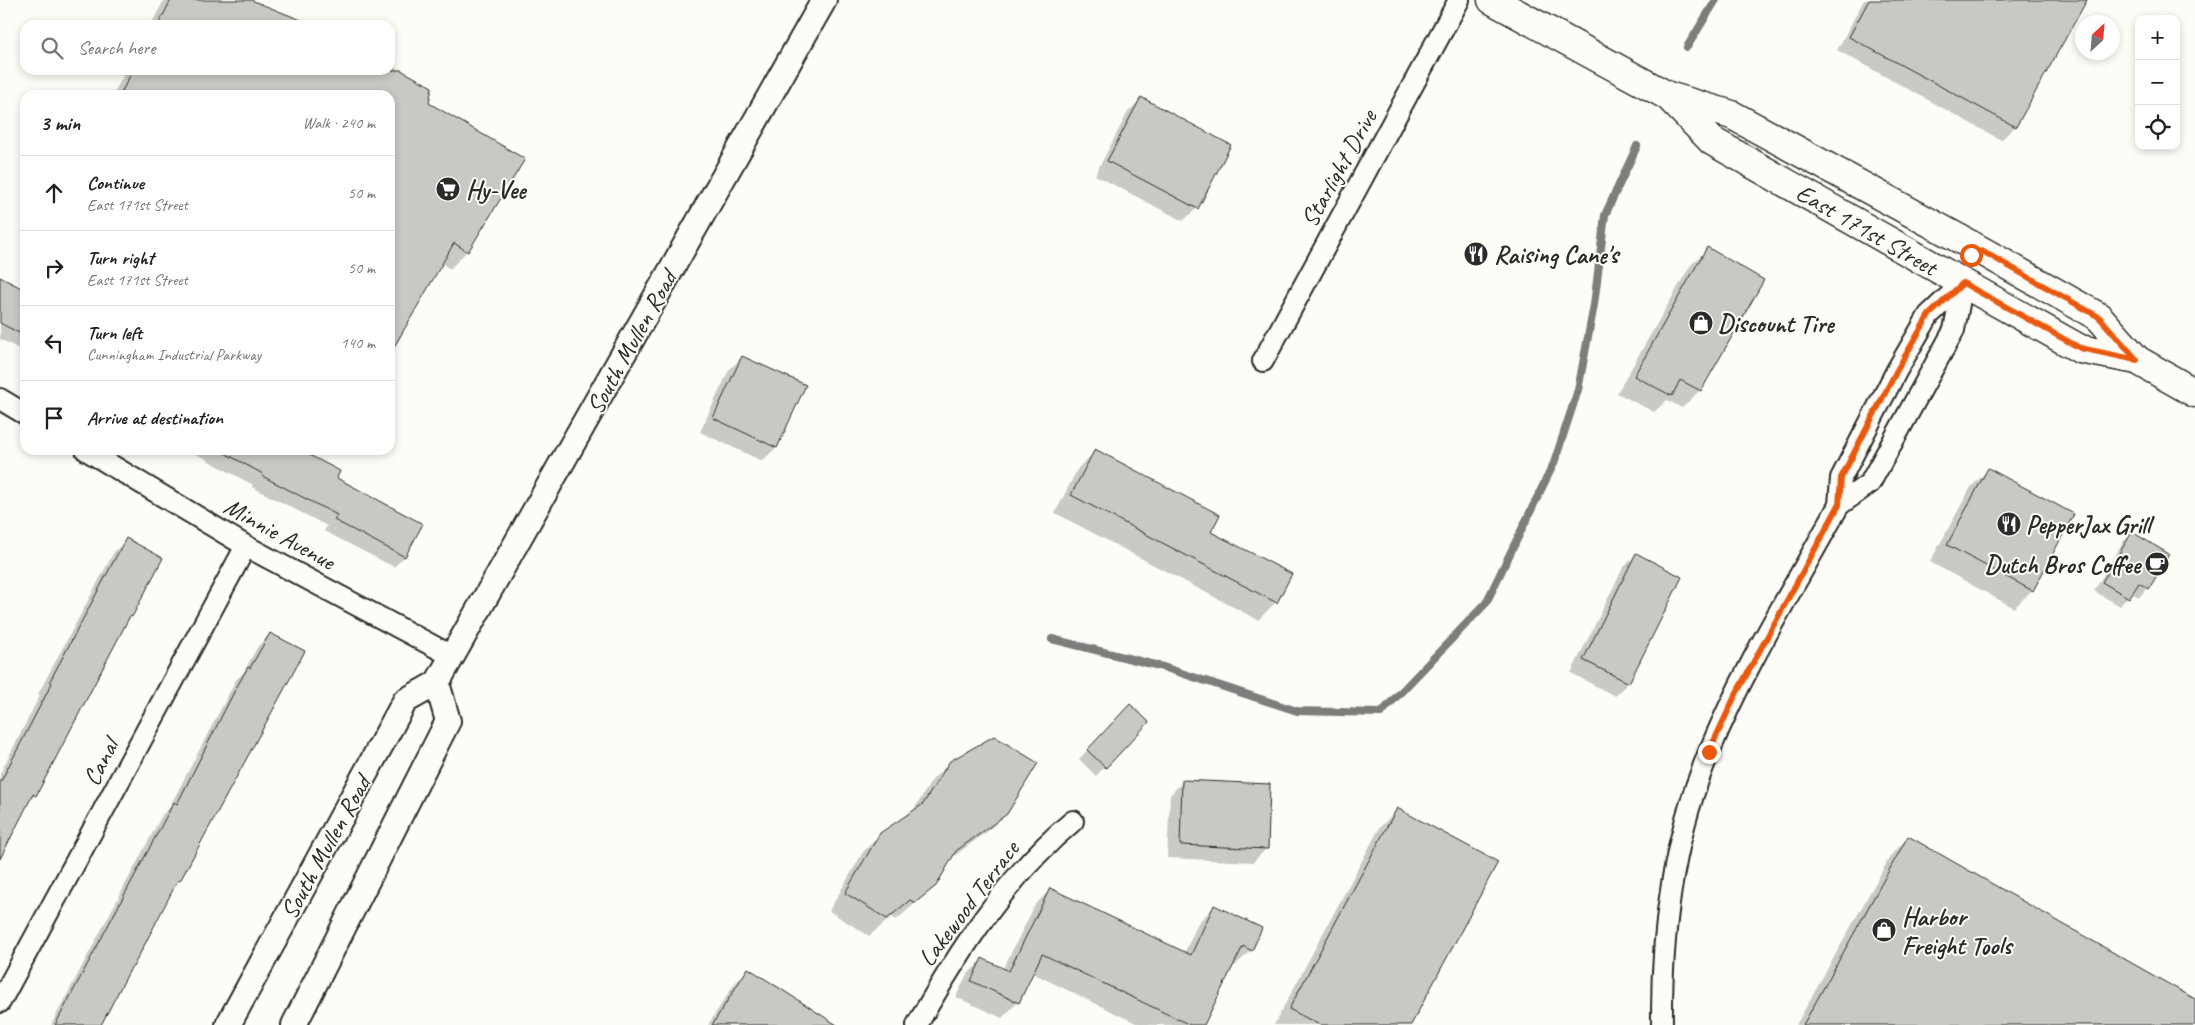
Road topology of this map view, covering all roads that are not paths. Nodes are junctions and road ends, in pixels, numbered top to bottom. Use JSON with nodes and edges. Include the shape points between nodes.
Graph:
{"nodes":[{"id":1,"x":824,"y":0,"type":"edge"},
{"id":2,"x":1459,"y":0,"type":"edge"},
{"id":3,"x":1492,"y":0,"type":"edge"},
{"id":4,"x":1668,"y":96,"type":"junction"},
{"id":5,"x":1756,"y":166,"type":"junction"},
{"id":6,"x":1982,"y":251,"type":"junction"},
{"id":7,"x":1963,"y":283,"type":"junction"},
{"id":8,"x":2137,"y":360,"type":"junction"},
{"id":9,"x":1263,"y":362,"type":"dead end"},
{"id":10,"x":2195,"y":392,"type":"edge"},
{"id":11,"x":0,"y":399,"type":"edge"},
{"id":12,"x":20,"y":411,"type":"edge"},
{"id":13,"x":94,"y":455,"type":"edge"},
{"id":14,"x":1839,"y":505,"type":"junction"},
{"id":15,"x":246,"y":546,"type":"junction"},
{"id":16,"x":452,"y":656,"type":"junction"},
{"id":17,"x":437,"y":683,"type":"junction"},
{"id":18,"x":1072,"y":821,"type":"dead end"},
{"id":19,"x":0,"y":1002,"type":"edge"},
{"id":20,"x":228,"y":1025,"type":"edge"},
{"id":21,"x":294,"y":1025,"type":"edge"},
{"id":22,"x":917,"y":1025,"type":"edge"},
{"id":23,"x":1662,"y":1025,"type":"edge"}],
"edges":[{"from":1,"to":16,"type":"street","name":"South Mullen Road"},
{"from":2,"to":9,"type":"street","name":"Starlight Drive"},
{"from":3,"to":4,"type":"main road","name":"East 171st Street"},
{"from":4,"to":5,"type":"main road","name":"East 171st Street","via":[[1712,141]]},
{"from":4,"to":6,"type":"main road","name":"East 171st Street","via":[[1732,115]]},
{"from":5,"to":6,"type":"main road","via":[[1808,180],[1935,250],[1953,256]]},
{"from":5,"to":7,"type":"main road","name":"East 171st Street"},
{"from":6,"to":8,"type":"main road","name":"East 171st Street","via":[[2099,317]]},
{"from":7,"to":8,"type":"main road","name":"East 171st Street","via":[[2080,348]]},
{"from":7,"to":14,"type":"street","via":[[1929,315],[1897,370],[1841,478]]},
{"from":7,"to":14,"type":"street","via":[[1954,330],[1870,483]]},
{"from":8,"to":10,"type":"main road","name":"East 171st Street"},
{"from":11,"to":12,"type":"street"},
{"from":13,"to":15,"type":"street","name":"Minnie Avenue"},
{"from":14,"to":23,"type":"street","via":[[1735,696],[1709,752],[1689,813],[1674,876],[1664,945]]},
{"from":15,"to":16,"type":"street","name":"Minnie Avenue"},
{"from":15,"to":19,"type":"street","name":"Canal"},
{"from":16,"to":17,"type":"street","name":"South Mullen Road"},
{"from":17,"to":20,"type":"street","name":"South Mullen Road","via":[[405,700]]},
{"from":17,"to":21,"type":"street","name":"South Mullen Road","via":[[448,721]]},
{"from":18,"to":22,"type":"street","name":"Lakewood Terrace","via":[[1045,844],[981,922]]}]}
